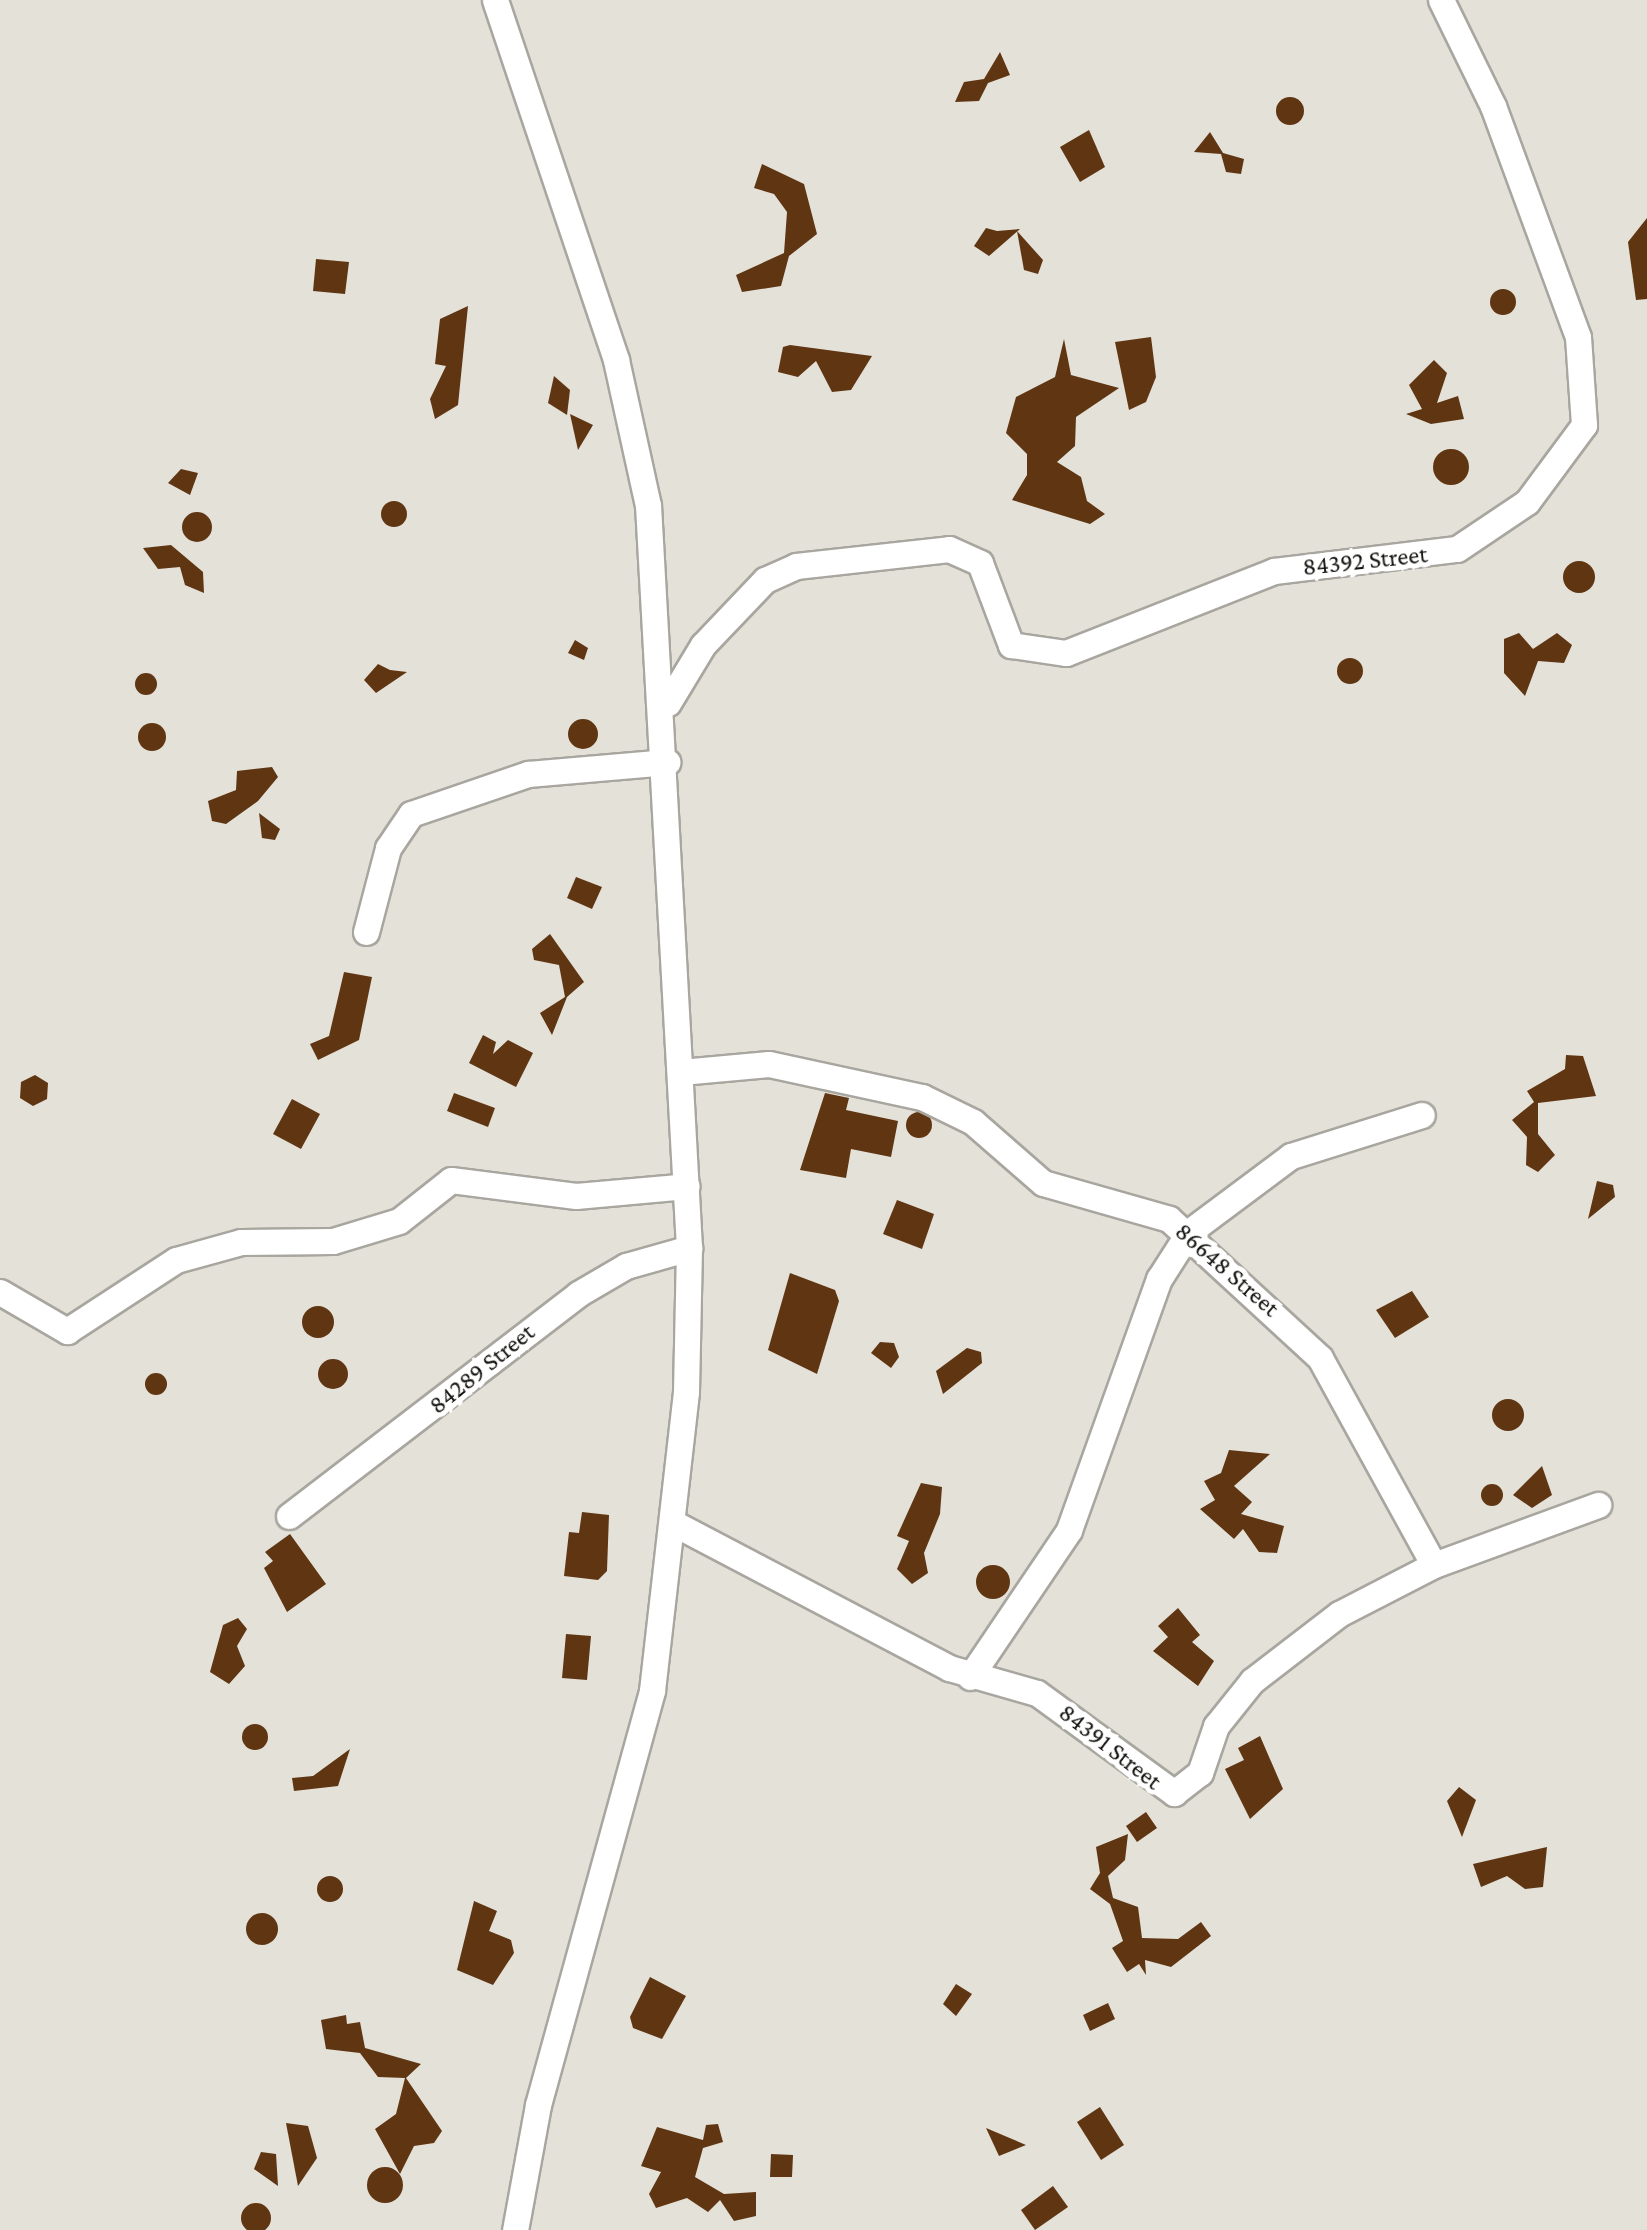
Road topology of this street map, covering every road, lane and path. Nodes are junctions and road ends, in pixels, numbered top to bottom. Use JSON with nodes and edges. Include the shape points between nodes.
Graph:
{"nodes":[{"id":1,"x":495,"y":0,"type":"edge"},
{"id":2,"x":1441,"y":0,"type":"edge"},
{"id":3,"x":666,"y":707,"type":"junction"},
{"id":4,"x":667,"y":762,"type":"junction"},
{"id":5,"x":366,"y":932,"type":"dead end"},
{"id":6,"x":681,"y":1072,"type":"junction"},
{"id":7,"x":1422,"y":1115,"type":"dead end"},
{"id":8,"x":687,"y":1186,"type":"junction"},
{"id":9,"x":1189,"y":1232,"type":"junction"},
{"id":10,"x":689,"y":1248,"type":"junction"},
{"id":11,"x":0,"y":1292,"type":"edge"},
{"id":12,"x":1598,"y":1504,"type":"dead end"},
{"id":13,"x":289,"y":1516,"type":"dead end"},
{"id":14,"x":675,"y":1524,"type":"junction"},
{"id":15,"x":1434,"y":1565,"type":"junction"},
{"id":16,"x":970,"y":1677,"type":"junction"},
{"id":17,"x":514,"y":2230,"type":"edge"}],
"edges":[{"from":1,"to":3,"type":"street","via":[[616,360],[648,505]]},
{"from":2,"to":3,"type":"street","name":"84392 Street","via":[[1493,106],[1578,337],[1584,424],[1527,502],[1457,549],[1274,571],[1066,653],[1011,645],[990,579],[949,549],[796,566],[765,580],[703,645]]},
{"from":3,"to":4,"type":"street"},
{"from":4,"to":5,"type":"street","via":[[528,774],[411,814],[388,848]]},
{"from":4,"to":6,"type":"street"},
{"from":6,"to":8,"type":"street"},
{"from":6,"to":9,"type":"street","name":"86648 Street","via":[[768,1064],[922,1098],[974,1122],[1043,1182],[1151,1208]]},
{"from":7,"to":9,"type":"street","via":[[1291,1156]]},
{"from":8,"to":10,"type":"street"},
{"from":8,"to":11,"type":"street","via":[[576,1196],[450,1180],[398,1221],[351,1236],[240,1242],[176,1260],[67,1330],[52,1330]]},
{"from":9,"to":15,"type":"street","name":"86648 Street","via":[[1331,1374]]},
{"from":9,"to":16,"type":"street","via":[[1159,1279],[1069,1530]]},
{"from":10,"to":13,"type":"street","name":"84289 Street","via":[[626,1266],[578,1294]]},
{"from":10,"to":14,"type":"street"},
{"from":12,"to":15,"type":"street","name":"84391 Street"},
{"from":14,"to":16,"type":"street","name":"84391 Street"},
{"from":14,"to":17,"type":"street","via":[[652,1691],[538,2105]]},
{"from":15,"to":16,"type":"street","name":"84391 Street","via":[[1338,1614],[1252,1682],[1216,1726],[1200,1773],[1174,1793],[1066,1710]]}]}
